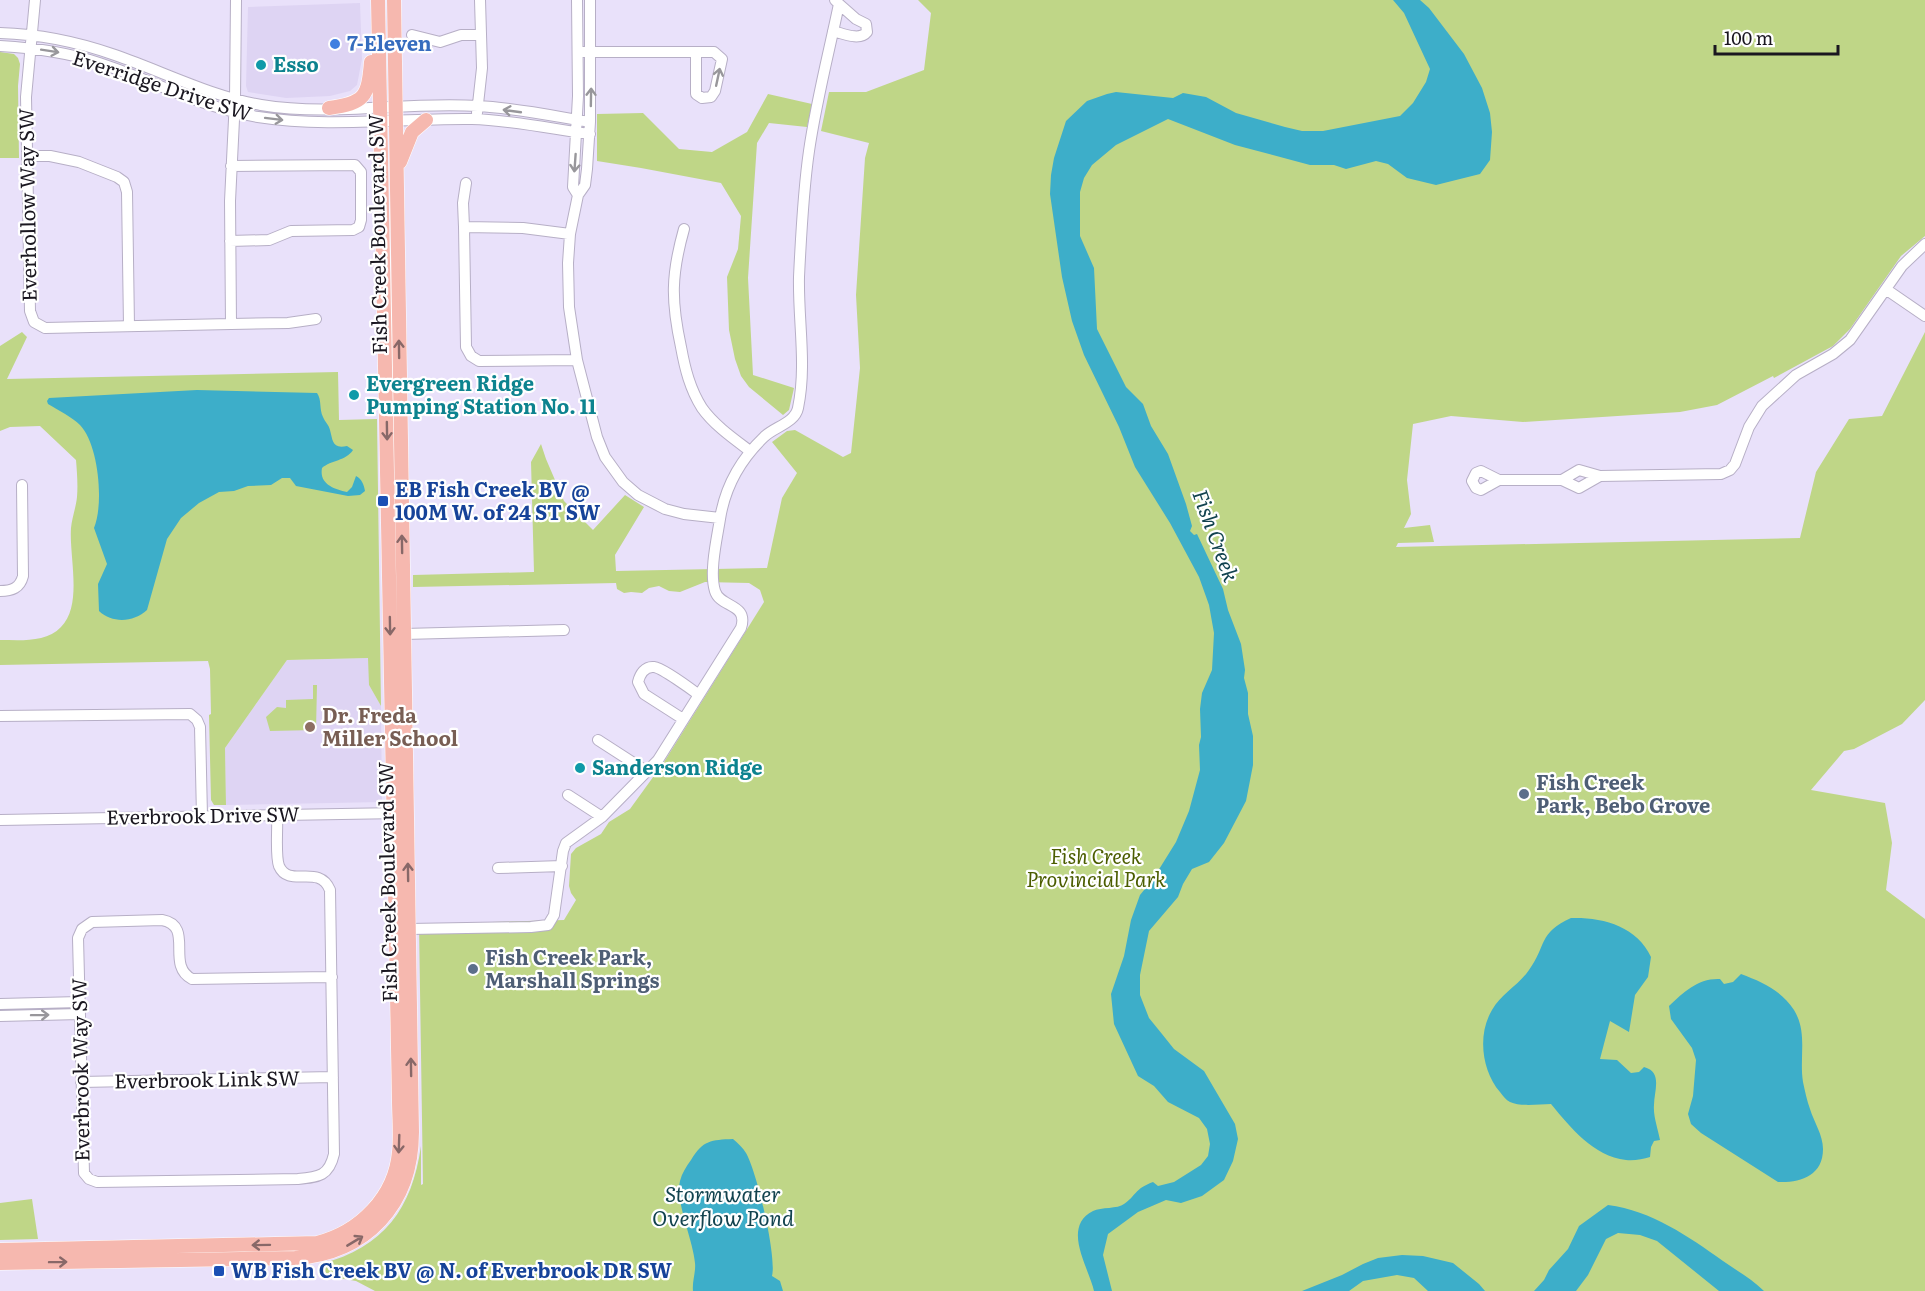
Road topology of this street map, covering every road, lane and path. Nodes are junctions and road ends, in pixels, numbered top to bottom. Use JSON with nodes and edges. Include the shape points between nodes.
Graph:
{"nodes":[{"id":1,"x":35,"y":0,"type":"edge"},
{"id":2,"x":236,"y":0,"type":"edge"},
{"id":3,"x":378,"y":0,"type":"edge"},
{"id":4,"x":394,"y":0,"type":"edge"},
{"id":5,"x":480,"y":0,"type":"edge"},
{"id":6,"x":577,"y":0,"type":"edge"},
{"id":7,"x":590,"y":0,"type":"edge"},
{"id":8,"x":837,"y":2,"type":"edge"},
{"id":9,"x":833,"y":32,"type":"junction"},
{"id":10,"x":0,"y":33,"type":"edge"},
{"id":11,"x":31,"y":35,"type":"junction"},
{"id":12,"x":412,"y":35,"type":"dead end"},
{"id":13,"x":481,"y":35,"type":"junction"},
{"id":14,"x":0,"y":46,"type":"edge"},
{"id":15,"x":29,"y":48,"type":"junction"},
{"id":16,"x":578,"y":52,"type":"junction"},
{"id":17,"x":591,"y":52,"type":"junction"},
{"id":18,"x":696,"y":52,"type":"dead end"},
{"id":19,"x":134,"y":62,"type":"junction"},
{"id":20,"x":129,"y":74,"type":"junction"},
{"id":21,"x":235,"y":99,"type":"junction"},
{"id":22,"x":478,"y":106,"type":"junction"},
{"id":23,"x":329,"y":108,"type":"junction"},
{"id":24,"x":235,"y":112,"type":"junction"},
{"id":25,"x":379,"y":114,"type":"junction"},
{"id":26,"x":396,"y":114,"type":"junction"},
{"id":27,"x":476,"y":119,"type":"junction"},
{"id":28,"x":426,"y":120,"type":"junction"},
{"id":29,"x":578,"y":120,"type":"junction"},
{"id":30,"x":591,"y":122,"type":"junction"},
{"id":31,"x":577,"y":132,"type":"junction"},
{"id":32,"x":590,"y":134,"type":"junction"},
{"id":33,"x":27,"y":156,"type":"junction"},
{"id":34,"x":231,"y":166,"type":"junction"},
{"id":35,"x":397,"y":169,"type":"junction"},
{"id":36,"x":466,"y":183,"type":"dead end"},
{"id":37,"x":578,"y":195,"type":"junction"},
{"id":38,"x":464,"y":227,"type":"junction"},
{"id":39,"x":684,"y":229,"type":"dead end"},
{"id":40,"x":570,"y":234,"type":"junction"},
{"id":41,"x":230,"y":241,"type":"junction"},
{"id":42,"x":1925,"y":244,"type":"edge"},
{"id":43,"x":1887,"y":290,"type":"junction"},
{"id":44,"x":1925,"y":316,"type":"edge"},
{"id":45,"x":316,"y":319,"type":"dead end"},
{"id":46,"x":231,"y":324,"type":"junction"},
{"id":47,"x":129,"y":326,"type":"junction"},
{"id":48,"x":577,"y":360,"type":"junction"},
{"id":49,"x":750,"y":451,"type":"junction"},
{"id":50,"x":394,"y":468,"type":"junction"},
{"id":51,"x":1600,"y":476,"type":"junction"},
{"id":52,"x":1498,"y":480,"type":"dead end"},
{"id":53,"x":1562,"y":480,"type":"junction"},
{"id":54,"x":21,"y":485,"type":"dead end"},
{"id":55,"x":720,"y":518,"type":"junction"},
{"id":56,"x":0,"y":591,"type":"edge"},
{"id":57,"x":564,"y":630,"type":"dead end"},
{"id":58,"x":404,"y":634,"type":"junction"},
{"id":59,"x":699,"y":695,"type":"junction"},
{"id":60,"x":0,"y":716,"type":"edge"},
{"id":61,"x":683,"y":719,"type":"junction"},
{"id":62,"x":598,"y":740,"type":"dead end"},
{"id":63,"x":646,"y":771,"type":"junction"},
{"id":64,"x":568,"y":795,"type":"dead end"},
{"id":65,"x":400,"y":813,"type":"junction"},
{"id":66,"x":277,"y":815,"type":"junction"},
{"id":67,"x":201,"y":816,"type":"junction"},
{"id":68,"x":602,"y":817,"type":"junction"},
{"id":69,"x":0,"y":820,"type":"edge"},
{"id":70,"x":562,"y":866,"type":"junction"},
{"id":71,"x":498,"y":868,"type":"dead end"},
{"id":72,"x":409,"y":929,"type":"junction"},
{"id":73,"x":332,"y":977,"type":"junction"},
{"id":74,"x":80,"y":1002,"type":"junction"},
{"id":75,"x":0,"y":1004,"type":"edge"},
{"id":76,"x":80,"y":1014,"type":"junction"},
{"id":77,"x":0,"y":1016,"type":"edge"},
{"id":78,"x":333,"y":1077,"type":"junction"},
{"id":79,"x":81,"y":1082,"type":"junction"},
{"id":80,"x":0,"y":1250,"type":"edge"},
{"id":81,"x":0,"y":1263,"type":"edge"}],
"edges":[{"from":1,"to":11,"type":"street","name":"Everhollow Way SW"},
{"from":2,"to":21,"type":"street"},
{"from":3,"to":23,"type":"main road","via":[[368,87],[357,102]]},
{"from":3,"to":25,"type":"main road","name":"Fish Creek Boulevard SW"},
{"from":4,"to":26,"type":"main road","name":"Fish Creek Boulevard SW"},
{"from":5,"to":13,"type":"street"},
{"from":6,"to":16,"type":"street"},
{"from":7,"to":17,"type":"street"},
{"from":8,"to":9,"type":"street"},
{"from":8,"to":9,"type":"street","via":[[866,24],[867,32],[860,37]]},
{"from":9,"to":49,"type":"street","via":[[805,183],[799,277],[803,359],[798,408],[791,419]]},
{"from":10,"to":11,"type":"street","name":"Everridge Drive SW"},
{"from":11,"to":15,"type":"street","name":"Everhollow Way SW"},
{"from":11,"to":19,"type":"street","name":"Everridge Drive SW","via":[[81,44]]},
{"from":12,"to":13,"type":"street","via":[[440,42],[461,35]]},
{"from":13,"to":22,"type":"street"},
{"from":14,"to":15,"type":"street","name":"Everridge Drive SW"},
{"from":15,"to":20,"type":"street","name":"Everridge Drive SW","one_way":true,"via":[[80,57]]},
{"from":15,"to":33,"type":"street","name":"Everhollow Way SW"},
{"from":16,"to":17,"type":"street"},
{"from":16,"to":29,"type":"street"},
{"from":17,"to":18,"type":"street"},
{"from":30,"to":17,"type":"street","one_way":true},
{"from":19,"to":20,"type":"street"},
{"from":19,"to":21,"type":"street","name":"Everridge Drive SW"},
{"from":20,"to":24,"type":"street","name":"Everridge Drive SW"},
{"from":21,"to":23,"type":"street","name":"Everridge Drive SW","via":[[274,107]]},
{"from":21,"to":24,"type":"street"},
{"from":22,"to":26,"type":"street"},
{"from":22,"to":27,"type":"street"},
{"from":29,"to":22,"type":"street","one_way":true},
{"from":23,"to":25,"type":"street","name":"Everridge Drive SW"},
{"from":24,"to":25,"type":"street","name":"Everridge Drive SW","one_way":true,"via":[[303,122]]},
{"from":24,"to":34,"type":"street"},
{"from":25,"to":26,"type":"street","name":"Everridge Drive SW"},
{"from":25,"to":50,"type":"main road","name":"Fish Creek Boulevard SW","one_way":true},
{"from":26,"to":28,"type":"street"},
{"from":26,"to":35,"type":"main road","name":"Fish Creek Boulevard SW"},
{"from":27,"to":28,"type":"street"},
{"from":27,"to":31,"type":"street"},
{"from":28,"to":35,"type":"main road","via":[[408,137]]},
{"from":29,"to":30,"type":"street"},
{"from":29,"to":31,"type":"street"},
{"from":30,"to":32,"type":"street"},
{"from":31,"to":32,"type":"street"},
{"from":31,"to":37,"type":"street","one_way":true,"via":[[573,187]]},
{"from":32,"to":37,"type":"street","via":[[585,185]]},
{"from":33,"to":47,"type":"street","via":[[69,159],[124,182]]},
{"from":33,"to":47,"type":"street","name":"Everhollow Way SW","via":[[32,320],[45,328]]},
{"from":34,"to":41,"type":"street"},
{"from":34,"to":41,"type":"street","via":[[355,165],[361,172],[362,220],[353,230],[291,231],[269,240]]},
{"from":50,"to":35,"type":"main road","name":"Fish Creek Boulevard SW","one_way":true},
{"from":36,"to":38,"type":"street"},
{"from":37,"to":40,"type":"street"},
{"from":38,"to":40,"type":"street"},
{"from":38,"to":48,"type":"street","via":[[466,347],[471,356],[483,362]]},
{"from":39,"to":49,"type":"street","via":[[676,257],[672,300],[687,378],[703,409]]},
{"from":40,"to":48,"type":"street","via":[[570,323]]},
{"from":41,"to":46,"type":"street"},
{"from":42,"to":43,"type":"street","via":[[1908,258]]},
{"from":43,"to":44,"type":"street"},
{"from":43,"to":51,"type":"street","via":[[1850,340],[1796,375],[1762,406],[1730,470],[1721,474]]},
{"from":45,"to":46,"type":"street","name":"Everhollow Way SW"},
{"from":46,"to":47,"type":"street","name":"Everhollow Way SW"},
{"from":48,"to":55,"type":"street","via":[[597,437],[611,468],[623,482],[665,509]]},
{"from":49,"to":55,"type":"street","via":[[728,487]]},
{"from":58,"to":50,"type":"main road","name":"Fish Creek Boulevard SW","one_way":true},
{"from":50,"to":65,"type":"main road","name":"Fish Creek Boulevard SW","one_way":true},
{"from":51,"to":53,"type":"street","via":[[1579,470]]},
{"from":51,"to":53,"type":"street","via":[[1579,488]]},
{"from":52,"to":53,"type":"street"},
{"from":54,"to":56,"type":"street","via":[[21,582],[13,590]]},
{"from":55,"to":59,"type":"street","via":[[713,574],[715,592],[739,610],[743,624]]},
{"from":57,"to":58,"type":"street"},
{"from":58,"to":65,"type":"main road","name":"Fish Creek Boulevard SW"},
{"from":59,"to":61,"type":"street"},
{"from":59,"to":61,"type":"street","via":[[658,669],[641,673],[638,682],[644,694]]},
{"from":60,"to":67,"type":"street","via":[[190,714],[200,728]]},
{"from":61,"to":63,"type":"street","via":[[658,760]]},
{"from":62,"to":63,"type":"street"},
{"from":63,"to":68,"type":"street"},
{"from":64,"to":68,"type":"street"},
{"from":65,"to":66,"type":"street","name":"Everbrook Drive SW"},
{"from":72,"to":65,"type":"main road","name":"Fish Creek Boulevard SW","one_way":true},
{"from":65,"to":80,"type":"main road","name":"Fish Creek Boulevard SW","one_way":true,"via":[[399,1151],[388,1189],[368,1215],[336,1237],[310,1244]]},
{"from":66,"to":67,"type":"street","name":"Everbrook Drive SW"},
{"from":66,"to":73,"type":"street","name":"Everbrook Way SW","via":[[278,861],[282,870],[294,877],[320,878],[330,890]]},
{"from":67,"to":69,"type":"street","name":"Everbrook Drive SW"},
{"from":68,"to":70,"type":"street","via":[[566,843]]},
{"from":70,"to":71,"type":"street"},
{"from":70,"to":72,"type":"street","via":[[554,915],[548,925]]},
{"from":81,"to":72,"type":"main road","name":"Fish Creek Boulevard SW","one_way":true,"via":[[307,1257],[338,1250],[369,1232],[386,1216],[401,1192],[412,1154]]},
{"from":73,"to":74,"type":"street","name":"Everbrook Way SW","via":[[192,979],[181,969],[179,935],[170,922],[92,922],[79,933]]},
{"from":73,"to":78,"type":"street","name":"Everbrook Way SW"},
{"from":74,"to":75,"type":"street"},
{"from":74,"to":76,"type":"street","name":"Everbrook Way SW"},
{"from":77,"to":76,"type":"street","one_way":true},
{"from":76,"to":79,"type":"street","name":"Everbrook Way SW"},
{"from":78,"to":79,"type":"street","name":"Everbrook Link SW"},
{"from":78,"to":79,"type":"street","name":"Everbrook Way SW","via":[[332,1163],[315,1177],[298,1179],[93,1181],[82,1166]]}]}
